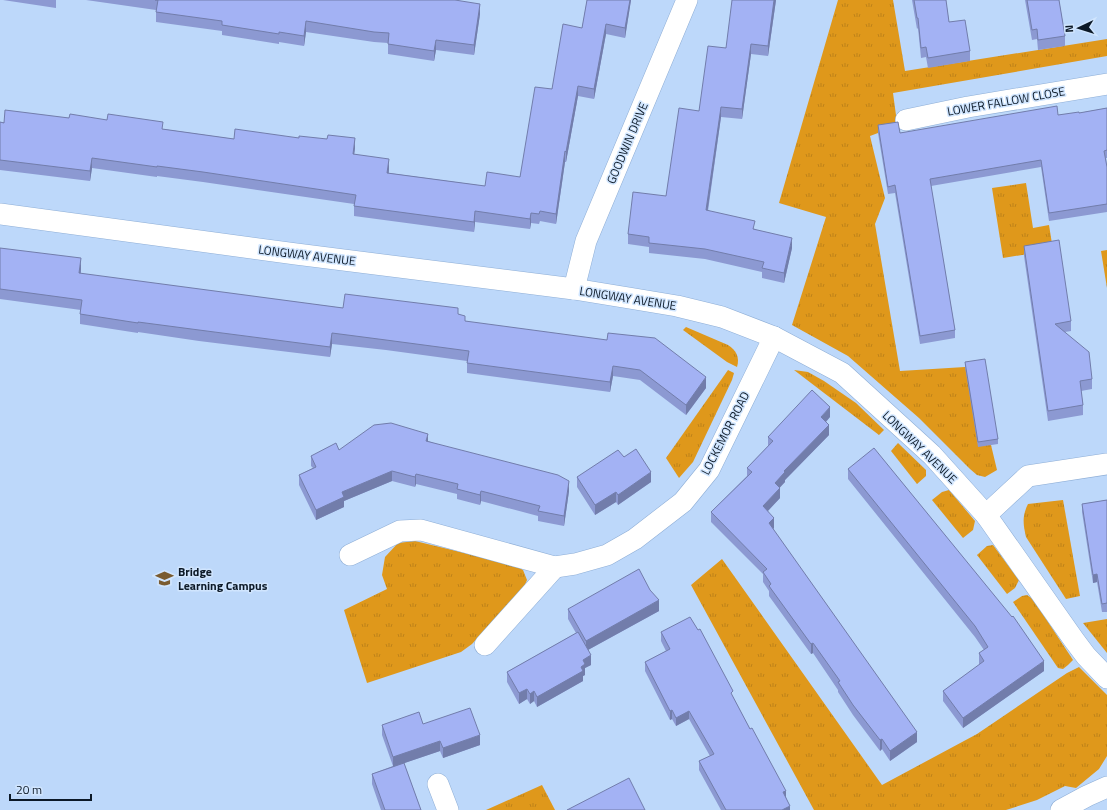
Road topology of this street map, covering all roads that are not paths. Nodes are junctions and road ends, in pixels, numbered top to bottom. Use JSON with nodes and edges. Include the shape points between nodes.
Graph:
{"nodes":[{"id":1,"x":687,"y":0,"type":"edge"},
{"id":2,"x":1107,"y":84,"type":"edge"},
{"id":3,"x":906,"y":120,"type":"dead end"},
{"id":4,"x":0,"y":214,"type":"edge"},
{"id":5,"x":574,"y":289,"type":"junction"},
{"id":6,"x":774,"y":337,"type":"junction"},
{"id":7,"x":1107,"y":464,"type":"edge"},
{"id":8,"x":986,"y":515,"type":"junction"},
{"id":9,"x":350,"y":555,"type":"dead end"},
{"id":10,"x":555,"y":567,"type":"junction"},
{"id":11,"x":485,"y":645,"type":"dead end"},
{"id":12,"x":1107,"y":678,"type":"edge"},
{"id":13,"x":438,"y":784,"type":"dead end"},
{"id":14,"x":1107,"y":787,"type":"edge"},
{"id":15,"x":448,"y":810,"type":"edge"},
{"id":16,"x":1061,"y":810,"type":"edge"}],
"edges":[{"from":1,"to":5,"type":"street","name":"GOODWIN DRIVE","via":[[586,241]]},
{"from":2,"to":3,"type":"street","name":"LOWER FALLOW CLOSE"},
{"from":4,"to":5,"type":"street","name":"LONGWAY AVENUE"},
{"from":5,"to":6,"type":"street","name":"LONGWAY AVENUE","via":[[677,306],[722,317]]},
{"from":6,"to":8,"type":"street","name":"LONGWAY AVENUE","via":[[842,373],[932,455]]},
{"from":6,"to":10,"type":"street","name":"LOCKEMOR ROAD","via":[[709,470],[683,502],[635,539],[607,555]]},
{"from":7,"to":8,"type":"street","via":[[1028,476]]},
{"from":8,"to":12,"type":"street","name":"LONGWAY AVENUE","via":[[1074,640]]},
{"from":9,"to":10,"type":"street","name":"LOCKEMOR ROAD","via":[[400,531],[421,530]]},
{"from":10,"to":11,"type":"street"},
{"from":13,"to":15,"type":"street"},
{"from":14,"to":16,"type":"street"}]}
